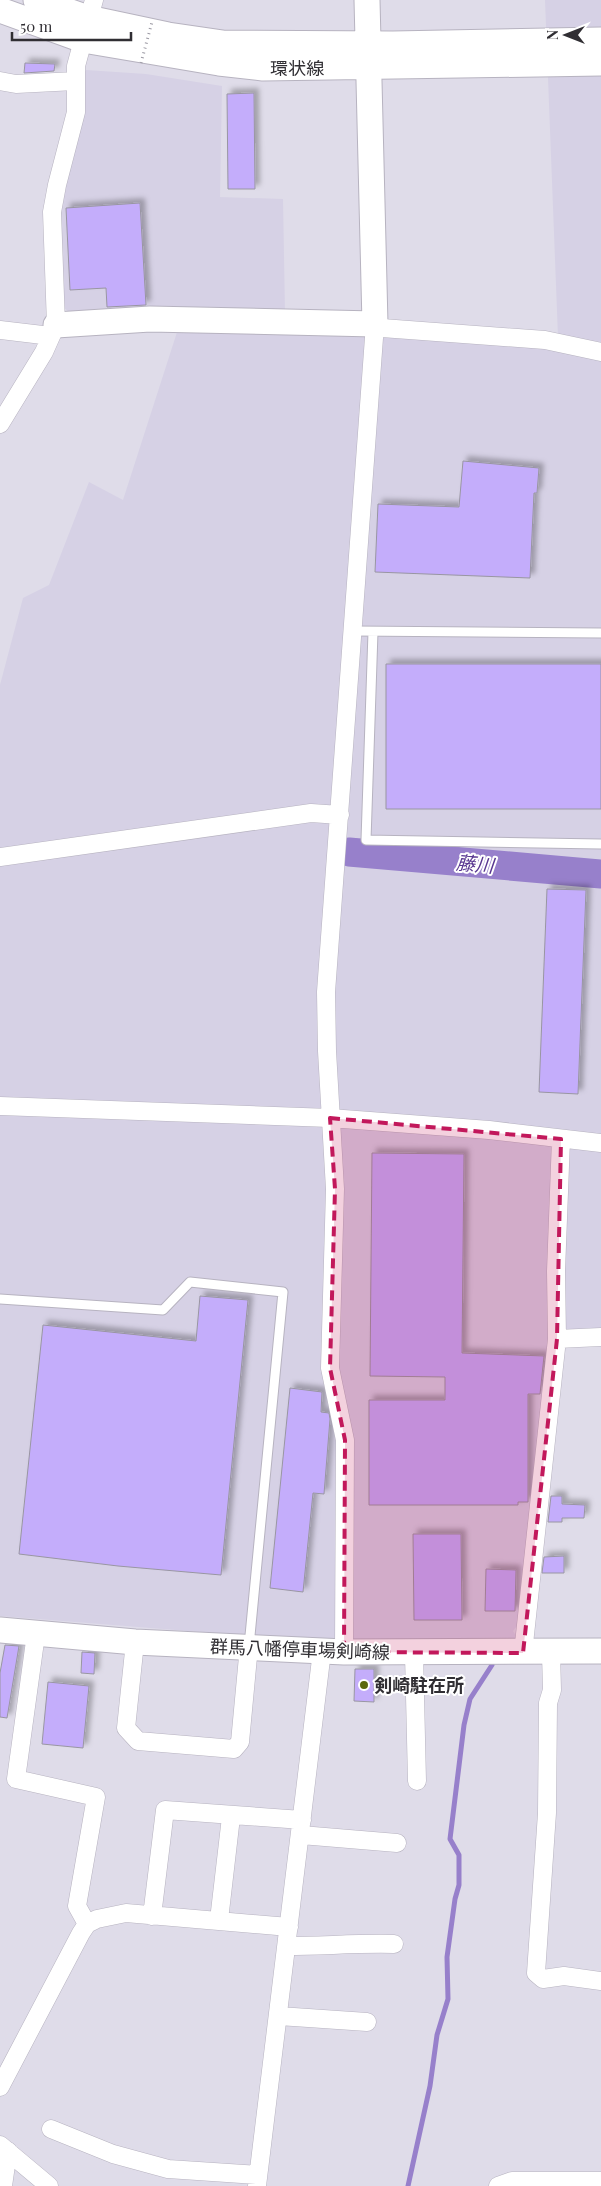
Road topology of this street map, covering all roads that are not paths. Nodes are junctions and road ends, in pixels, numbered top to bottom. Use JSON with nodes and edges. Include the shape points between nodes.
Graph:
{"nodes":[{"id":1,"x":36,"y":0,"type":"edge"},
{"id":2,"x":367,"y":0,"type":"edge"},
{"id":3,"x":0,"y":10,"type":"edge"},
{"id":4,"x":88,"y":19,"type":"edge"},
{"id":5,"x":601,"y":40,"type":"edge"},
{"id":6,"x":368,"y":56,"type":"junction"},
{"id":7,"x":601,"y":63,"type":"edge"},
{"id":8,"x":0,"y":81,"type":"edge"},
{"id":9,"x":75,"y":82,"type":"junction"},
{"id":10,"x":375,"y":324,"type":"junction"},
{"id":11,"x":0,"y":330,"type":"edge"},
{"id":12,"x":53,"y":330,"type":"junction"},
{"id":13,"x":601,"y":352,"type":"edge"},
{"id":14,"x":0,"y":424,"type":"edge"},
{"id":15,"x":354,"y":631,"type":"junction"},
{"id":16,"x":373,"y":632,"type":"junction"},
{"id":17,"x":601,"y":633,"type":"edge"},
{"id":18,"x":340,"y":815,"type":"junction"},
{"id":19,"x":601,"y":844,"type":"edge"},
{"id":20,"x":0,"y":857,"type":"edge"},
{"id":21,"x":0,"y":1106,"type":"edge"},
{"id":22,"x":330,"y":1118,"type":"junction"},
{"id":23,"x":561,"y":1139,"type":"junction"},
{"id":24,"x":601,"y":1143,"type":"edge"},
{"id":25,"x":0,"y":1299,"type":"edge"},
{"id":26,"x":601,"y":1337,"type":"edge"},
{"id":27,"x":557,"y":1339,"type":"junction"},
{"id":28,"x":0,"y":1630,"type":"edge"},
{"id":29,"x":36,"y":1634,"type":"junction"},
{"id":30,"x":135,"y":1642,"type":"junction"},
{"id":31,"x":249,"y":1646,"type":"junction"},
{"id":32,"x":333,"y":1651,"type":"junction"},
{"id":33,"x":601,"y":1651,"type":"edge"},
{"id":34,"x":414,"y":1653,"type":"junction"},
{"id":35,"x":523,"y":1653,"type":"junction"},
{"id":36,"x":551,"y":1653,"type":"junction"},
{"id":37,"x":417,"y":1781,"type":"dead end"},
{"id":38,"x":231,"y":1817,"type":"junction"},
{"id":39,"x":301,"y":1827,"type":"junction"},
{"id":40,"x":397,"y":1842,"type":"dead end"},
{"id":41,"x":152,"y":1916,"type":"junction"},
{"id":42,"x":219,"y":1920,"type":"junction"},
{"id":43,"x":87,"y":1924,"type":"junction"},
{"id":44,"x":289,"y":1927,"type":"junction"},
{"id":45,"x":394,"y":1944,"type":"dead end"},
{"id":46,"x":287,"y":1946,"type":"junction"},
{"id":47,"x":601,"y":1981,"type":"edge"},
{"id":48,"x":279,"y":2016,"type":"junction"},
{"id":49,"x":367,"y":2022,"type":"dead end"},
{"id":50,"x":0,"y":2087,"type":"edge"},
{"id":51,"x":51,"y":2129,"type":"dead end"},
{"id":52,"x":4,"y":2148,"type":"edge"},
{"id":53,"x":258,"y":2180,"type":"edge"},
{"id":54,"x":601,"y":2181,"type":"edge"},
{"id":55,"x":3,"y":2186,"type":"edge"},
{"id":56,"x":49,"y":2186,"type":"edge"},
{"id":57,"x":498,"y":2186,"type":"edge"}],
"edges":[{"from":1,"to":4,"type":"street","name":"環状線"},
{"from":2,"to":6,"type":"street"},
{"from":3,"to":4,"type":"street","name":"環状線"},
{"from":4,"to":6,"type":"street","name":"環状線","via":[[219,63],[263,68]]},
{"from":4,"to":9,"type":"street"},
{"from":5,"to":6,"type":"street","name":"環状線"},
{"from":6,"to":7,"type":"street","name":"環状線"},
{"from":6,"to":10,"type":"street"},
{"from":8,"to":9,"type":"street","via":[[16,84]]},
{"from":9,"to":12,"type":"street","via":[[76,112],[52,212]]},
{"from":10,"to":12,"type":"street","via":[[150,319]]},
{"from":10,"to":13,"type":"street","via":[[382,328],[545,340]]},
{"from":10,"to":15,"type":"street"},
{"from":11,"to":12,"type":"street"},
{"from":12,"to":14,"type":"street","via":[[44,352]]},
{"from":15,"to":16,"type":"lane"},
{"from":15,"to":18,"type":"street"},
{"from":16,"to":17,"type":"lane"},
{"from":16,"to":19,"type":"lane","via":[[366,840]]},
{"from":18,"to":20,"type":"street","via":[[311,813]]},
{"from":18,"to":22,"type":"street","via":[[326,992]]},
{"from":21,"to":22,"type":"street"},
{"from":22,"to":23,"type":"street"},
{"from":22,"to":32,"type":"street","via":[[335,1189],[330,1368],[345,1440]]},
{"from":23,"to":24,"type":"street"},
{"from":23,"to":27,"type":"street"},
{"from":25,"to":31,"type":"lane","via":[[163,1310],[190,1282],[283,1292]]},
{"from":26,"to":27,"type":"street"},
{"from":27,"to":35,"type":"street"},
{"from":28,"to":29,"type":"street","name":"群馬八幡停車場剣崎線"},
{"from":29,"to":30,"type":"street","name":"群馬八幡停車場剣崎線"},
{"from":29,"to":43,"type":"street","via":[[16,1779],[96,1797],[78,1906]]},
{"from":30,"to":31,"type":"street","name":"群馬八幡停車場剣崎線"},
{"from":30,"to":31,"type":"street","via":[[126,1728],[138,1741],[234,1749],[240,1742]]},
{"from":31,"to":32,"type":"street","name":"群馬八幡停車場剣崎線"},
{"from":32,"to":34,"type":"street","name":"群馬八幡停車場剣崎線"},
{"from":32,"to":39,"type":"street"},
{"from":33,"to":36,"type":"street","name":"群馬八幡停車場剣崎線"},
{"from":34,"to":35,"type":"street","name":"群馬八幡停車場剣崎線"},
{"from":34,"to":37,"type":"street"},
{"from":35,"to":36,"type":"street","name":"群馬八幡停車場剣崎線"},
{"from":36,"to":47,"type":"street","via":[[547,1813],[536,1974],[543,1980],[564,1976]]},
{"from":38,"to":39,"type":"street"},
{"from":38,"to":41,"type":"street","via":[[165,1810]]},
{"from":38,"to":42,"type":"street"},
{"from":39,"to":40,"type":"street"},
{"from":39,"to":44,"type":"street"},
{"from":41,"to":42,"type":"street"},
{"from":41,"to":43,"type":"street","via":[[126,1913]]},
{"from":42,"to":44,"type":"street"},
{"from":43,"to":50,"type":"street"},
{"from":44,"to":46,"type":"street"},
{"from":45,"to":46,"type":"street"},
{"from":46,"to":48,"type":"street"},
{"from":48,"to":49,"type":"street"},
{"from":48,"to":53,"type":"street"},
{"from":51,"to":53,"type":"street","via":[[113,2154],[168,2169]]},
{"from":52,"to":55,"type":"street"},
{"from":52,"to":56,"type":"street"},
{"from":54,"to":57,"type":"street","via":[[512,2181]]}]}
